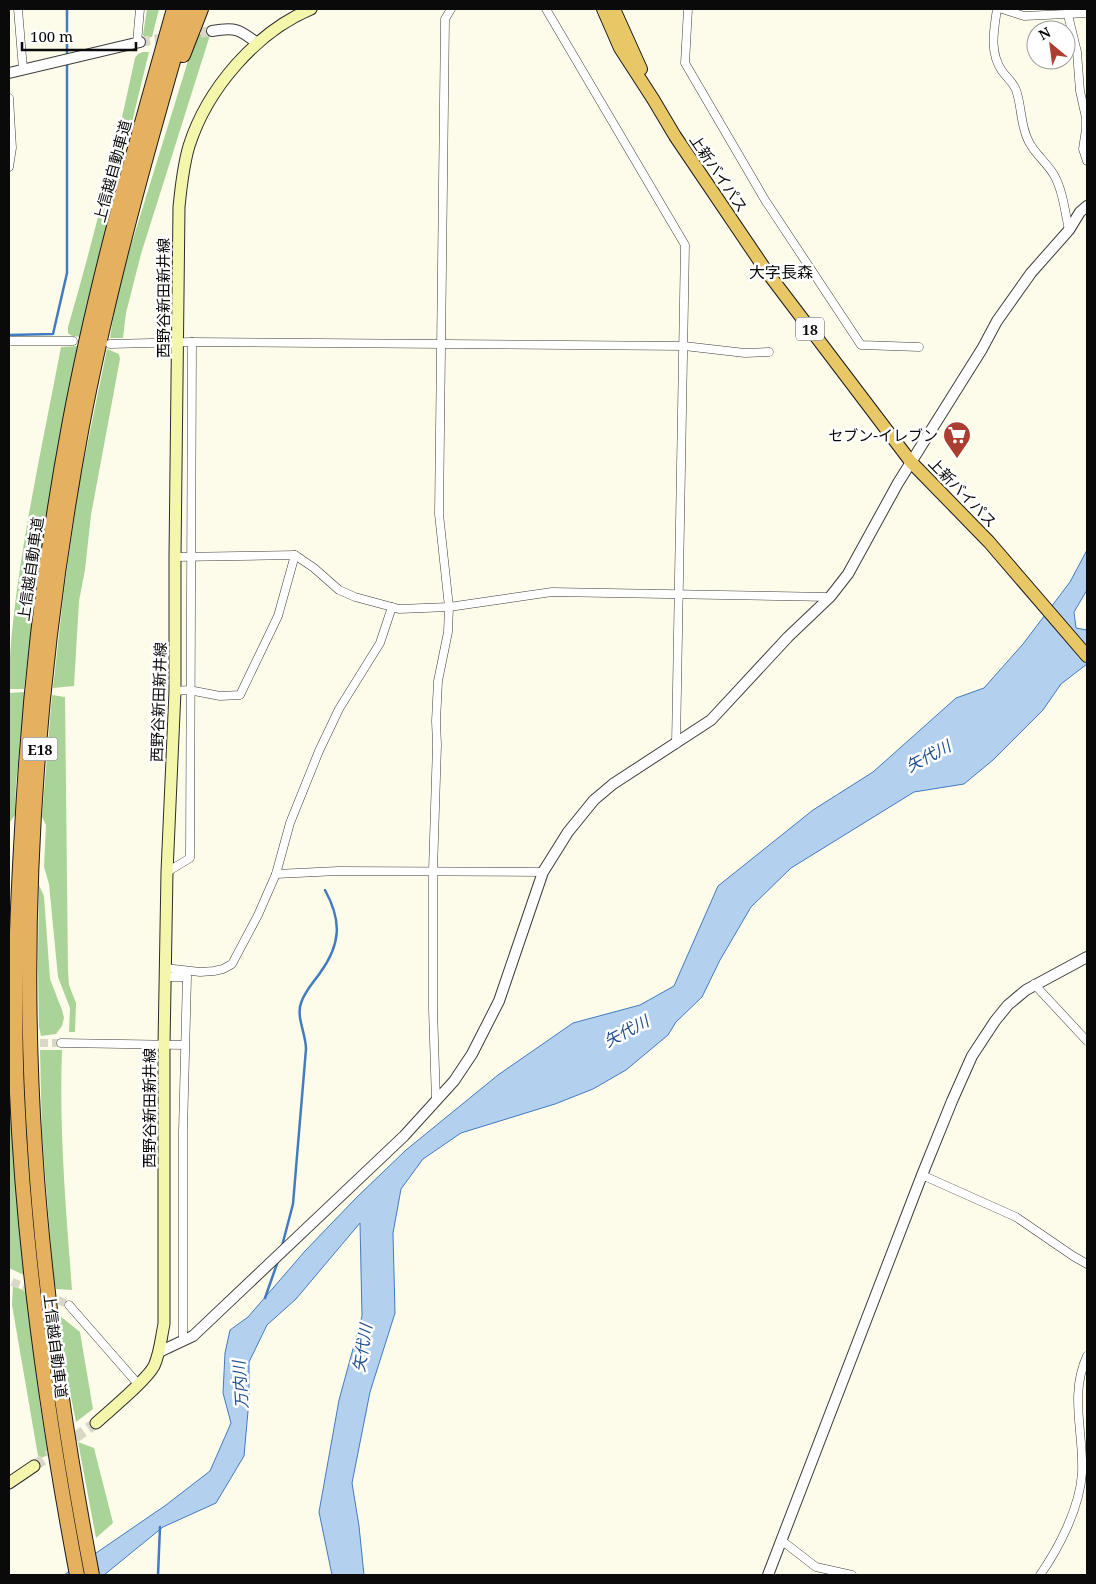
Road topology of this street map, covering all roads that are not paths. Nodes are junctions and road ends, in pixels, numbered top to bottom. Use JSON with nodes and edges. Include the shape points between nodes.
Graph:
{"nodes":[{"id":1,"x":18,"y":9,"type":"edge"},
{"id":2,"x":140,"y":9,"type":"edge"},
{"id":3,"x":166,"y":9,"type":"edge"},
{"id":4,"x":174,"y":9,"type":"edge"},
{"id":5,"x":188,"y":9,"type":"edge"},
{"id":6,"x":200,"y":9,"type":"edge"},
{"id":7,"x":311,"y":9,"type":"edge"},
{"id":8,"x":451,"y":9,"type":"edge"},
{"id":9,"x":546,"y":9,"type":"edge"},
{"id":10,"x":603,"y":9,"type":"edge"},
{"id":11,"x":614,"y":9,"type":"edge"},
{"id":12,"x":688,"y":9,"type":"edge"},
{"id":13,"x":997,"y":9,"type":"edge"},
{"id":14,"x":1002,"y":9,"type":"edge"},
{"id":15,"x":1087,"y":14,"type":"edge"},
{"id":16,"x":1068,"y":15,"type":"junction"},
{"id":17,"x":212,"y":31,"type":"tunnel mouth"},
{"id":18,"x":138,"y":42,"type":"joint"},
{"id":19,"x":256,"y":44,"type":"junction"},
{"id":20,"x":23,"y":69,"type":"junction"},
{"id":21,"x":9,"y":73,"type":"edge"},
{"id":22,"x":9,"y":98,"type":"edge"},
{"id":23,"x":653,"y":99,"type":"junction"},
{"id":24,"x":142,"y":120,"type":"junction"},
{"id":25,"x":1087,"y":161,"type":"edge"},
{"id":26,"x":9,"y":167,"type":"edge"},
{"id":27,"x":1087,"y":206,"type":"edge"},
{"id":28,"x":128,"y":227,"type":"junction"},
{"id":29,"x":1069,"y":230,"type":"junction"},
{"id":30,"x":9,"y":341,"type":"edge"},
{"id":31,"x":73,"y":341,"type":"dead end"},
{"id":32,"x":178,"y":342,"type":"junction"},
{"id":33,"x":192,"y":342,"type":"junction"},
{"id":34,"x":110,"y":344,"type":"dead end"},
{"id":35,"x":441,"y":344,"type":"junction"},
{"id":36,"x":684,"y":346,"type":"junction"},
{"id":37,"x":919,"y":347,"type":"dead end"},
{"id":38,"x":769,"y":352,"type":"dead end"},
{"id":39,"x":911,"y":462,"type":"junction"},
{"id":40,"x":295,"y":555,"type":"junction"},
{"id":41,"x":175,"y":557,"type":"junction"},
{"id":42,"x":190,"y":557,"type":"junction"},
{"id":43,"x":680,"y":594,"type":"junction"},
{"id":44,"x":830,"y":597,"type":"junction"},
{"id":45,"x":392,"y":607,"type":"junction"},
{"id":46,"x":449,"y":607,"type":"junction"},
{"id":47,"x":1087,"y":656,"type":"edge"},
{"id":48,"x":189,"y":690,"type":"junction"},
{"id":49,"x":175,"y":691,"type":"junction"},
{"id":50,"x":676,"y":744,"type":"junction"},
{"id":51,"x":433,"y":871,"type":"junction"},
{"id":52,"x":167,"y":872,"type":"junction"},
{"id":53,"x":543,"y":872,"type":"junction"},
{"id":54,"x":276,"y":874,"type":"junction"},
{"id":55,"x":1087,"y":956,"type":"edge"},
{"id":56,"x":165,"y":973,"type":"junction"},
{"id":57,"x":1034,"y":984,"type":"junction"},
{"id":58,"x":1087,"y":1041,"type":"edge"},
{"id":59,"x":61,"y":1043,"type":"tunnel mouth"},
{"id":60,"x":164,"y":1045,"type":"junction"},
{"id":61,"x":184,"y":1046,"type":"junction"},
{"id":62,"x":436,"y":1101,"type":"junction"},
{"id":63,"x":922,"y":1174,"type":"junction"},
{"id":64,"x":1087,"y":1264,"type":"edge"},
{"id":65,"x":69,"y":1305,"type":"tunnel mouth"},
{"id":66,"x":183,"y":1341,"type":"junction"},
{"id":67,"x":158,"y":1352,"type":"junction"},
{"id":68,"x":1087,"y":1356,"type":"edge"},
{"id":69,"x":138,"y":1384,"type":"junction"},
{"id":70,"x":96,"y":1423,"type":"tunnel mouth"},
{"id":71,"x":34,"y":1466,"type":"tunnel mouth"},
{"id":72,"x":9,"y":1483,"type":"edge"},
{"id":73,"x":71,"y":1503,"type":"junction"},
{"id":74,"x":781,"y":1540,"type":"junction"},
{"id":75,"x":77,"y":1575,"type":"edge"},
{"id":76,"x":92,"y":1575,"type":"edge"},
{"id":77,"x":768,"y":1575,"type":"edge"},
{"id":78,"x":852,"y":1575,"type":"edge"},
{"id":79,"x":1040,"y":1575,"type":"edge"}],
"edges":[{"from":1,"to":20,"type":"street"},
{"from":2,"to":18,"type":"street"},
{"from":3,"to":24,"type":"highway"},
{"from":4,"to":24,"type":"highway","name":"上信越自動車道","number":"E18"},
{"from":5,"to":28,"type":"highway","name":"上信越自動車道","number":"E18"},
{"from":6,"to":28,"type":"highway"},
{"from":7,"to":19,"type":"main road","name":"西野谷新田新井線","via":[[288,20]]},
{"from":8,"to":35,"type":"street","via":[[445,19]]},
{"from":9,"to":36,"type":"street","via":[[685,245]]},
{"from":10,"to":23,"type":"highway","name":"上新バイパス","number":"18","via":[[620,48]]},
{"from":11,"to":23,"type":"highway","name":"上新バイパス","number":"18"},
{"from":12,"to":37,"type":"street","via":[[685,63],[765,200],[861,345]]},
{"from":13,"to":29,"type":"street","via":[[992,43],[997,61],[1016,90],[1024,132],[1055,177]]},
{"from":14,"to":16,"type":"street","via":[[1024,16]]},
{"from":15,"to":16,"type":"street"},
{"from":16,"to":25,"type":"street","via":[[1086,118],[1083,149]]},
{"from":17,"to":19,"type":"street","via":[[231,28],[242,31]]},
{"from":18,"to":20,"type":"street"},
{"from":19,"to":32,"type":"main road","name":"西野谷新田新井線","via":[[219,88],[195,129],[189,147],[179,207]]},
{"from":20,"to":21,"type":"street"},
{"from":22,"to":26,"type":"street","via":[[12,148]]},
{"from":23,"to":39,"type":"highway","name":"上新バイパス","number":"18","via":[[767,272]]},
{"from":24,"to":73,"type":"highway","name":"上信越自動車道","number":"E18","via":[[102,272],[64,453],[38,630],[22,816],[16,973],[19,1120],[25,1208],[44,1383]]},
{"from":27,"to":29,"type":"street"},
{"from":28,"to":73,"type":"highway","name":"上信越自動車道","number":"E18","via":[[92,379],[66,526],[45,686],[35,807],[30,1011],[35,1151]]},
{"from":29,"to":39,"type":"street","via":[[1031,273],[997,322]]},
{"from":30,"to":31,"type":"street"},
{"from":32,"to":33,"type":"street"},
{"from":32,"to":34,"type":"street"},
{"from":32,"to":41,"type":"main road","name":"西野谷新田新井線"},
{"from":33,"to":35,"type":"street"},
{"from":33,"to":42,"type":"street"},
{"from":35,"to":36,"type":"street"},
{"from":35,"to":46,"type":"street","via":[[439,514]]},
{"from":36,"to":38,"type":"street","via":[[745,353]]},
{"from":36,"to":43,"type":"street"},
{"from":39,"to":44,"type":"street","via":[[848,574]]},
{"from":39,"to":47,"type":"highway","name":"上新バイパス","number":"18","via":[[989,542]]},
{"from":40,"to":42,"type":"street"},
{"from":40,"to":45,"type":"street","via":[[339,590]]},
{"from":40,"to":48,"type":"street","via":[[278,616],[240,695],[220,696]]},
{"from":41,"to":42,"type":"street"},
{"from":41,"to":49,"type":"main road","name":"西野谷新田新井線"},
{"from":42,"to":48,"type":"street"},
{"from":43,"to":44,"type":"street"},
{"from":43,"to":46,"type":"street","via":[[552,592]]},
{"from":43,"to":50,"type":"street"},
{"from":44,"to":50,"type":"street","via":[[711,720]]},
{"from":45,"to":46,"type":"street"},
{"from":45,"to":54,"type":"street","via":[[380,643],[339,709],[319,751],[290,822]]},
{"from":46,"to":51,"type":"street","via":[[448,632],[438,681]]},
{"from":48,"to":49,"type":"street"},
{"from":48,"to":52,"type":"street","via":[[190,858]]},
{"from":49,"to":52,"type":"main road","name":"西野谷新田新井線"},
{"from":50,"to":53,"type":"street","via":[[631,771],[594,800],[568,832]]},
{"from":51,"to":53,"type":"street"},
{"from":51,"to":54,"type":"street"},
{"from":51,"to":62,"type":"street","via":[[432,1009]]},
{"from":52,"to":56,"type":"main road","name":"西野谷新田新井線"},
{"from":53,"to":62,"type":"street","via":[[499,1001],[472,1054]]},
{"from":54,"to":56,"type":"street","via":[[232,964],[214,971]]},
{"from":55,"to":57,"type":"street"},
{"from":56,"to":60,"type":"main road","name":"西野谷新田新井線"},
{"from":56,"to":61,"type":"street","via":[[187,977]]},
{"from":57,"to":58,"type":"street"},
{"from":57,"to":63,"type":"street","via":[[1004,1010],[972,1056]]},
{"from":59,"to":60,"type":"street"},
{"from":60,"to":61,"type":"street"},
{"from":60,"to":67,"type":"main road","name":"西野谷新田新井線","via":[[164,1324]]},
{"from":61,"to":66,"type":"street"},
{"from":62,"to":66,"type":"street","via":[[404,1136]]},
{"from":63,"to":64,"type":"street","via":[[1016,1217]]},
{"from":63,"to":74,"type":"street"},
{"from":65,"to":69,"type":"street"},
{"from":66,"to":67,"type":"street"},
{"from":67,"to":69,"type":"main road","name":"西野谷新田新井線","via":[[153,1367]]},
{"from":68,"to":79,"type":"street","via":[[1077,1403],[1082,1452],[1080,1488],[1060,1542]]},
{"from":69,"to":70,"type":"main road","name":"西野谷新田新井線"},
{"from":71,"to":72,"type":"main road"},
{"from":73,"to":75,"type":"highway","number":"E18"},
{"from":73,"to":76,"type":"highway","number":"E18"},
{"from":74,"to":77,"type":"street"},
{"from":74,"to":78,"type":"street","via":[[816,1567]]}]}
